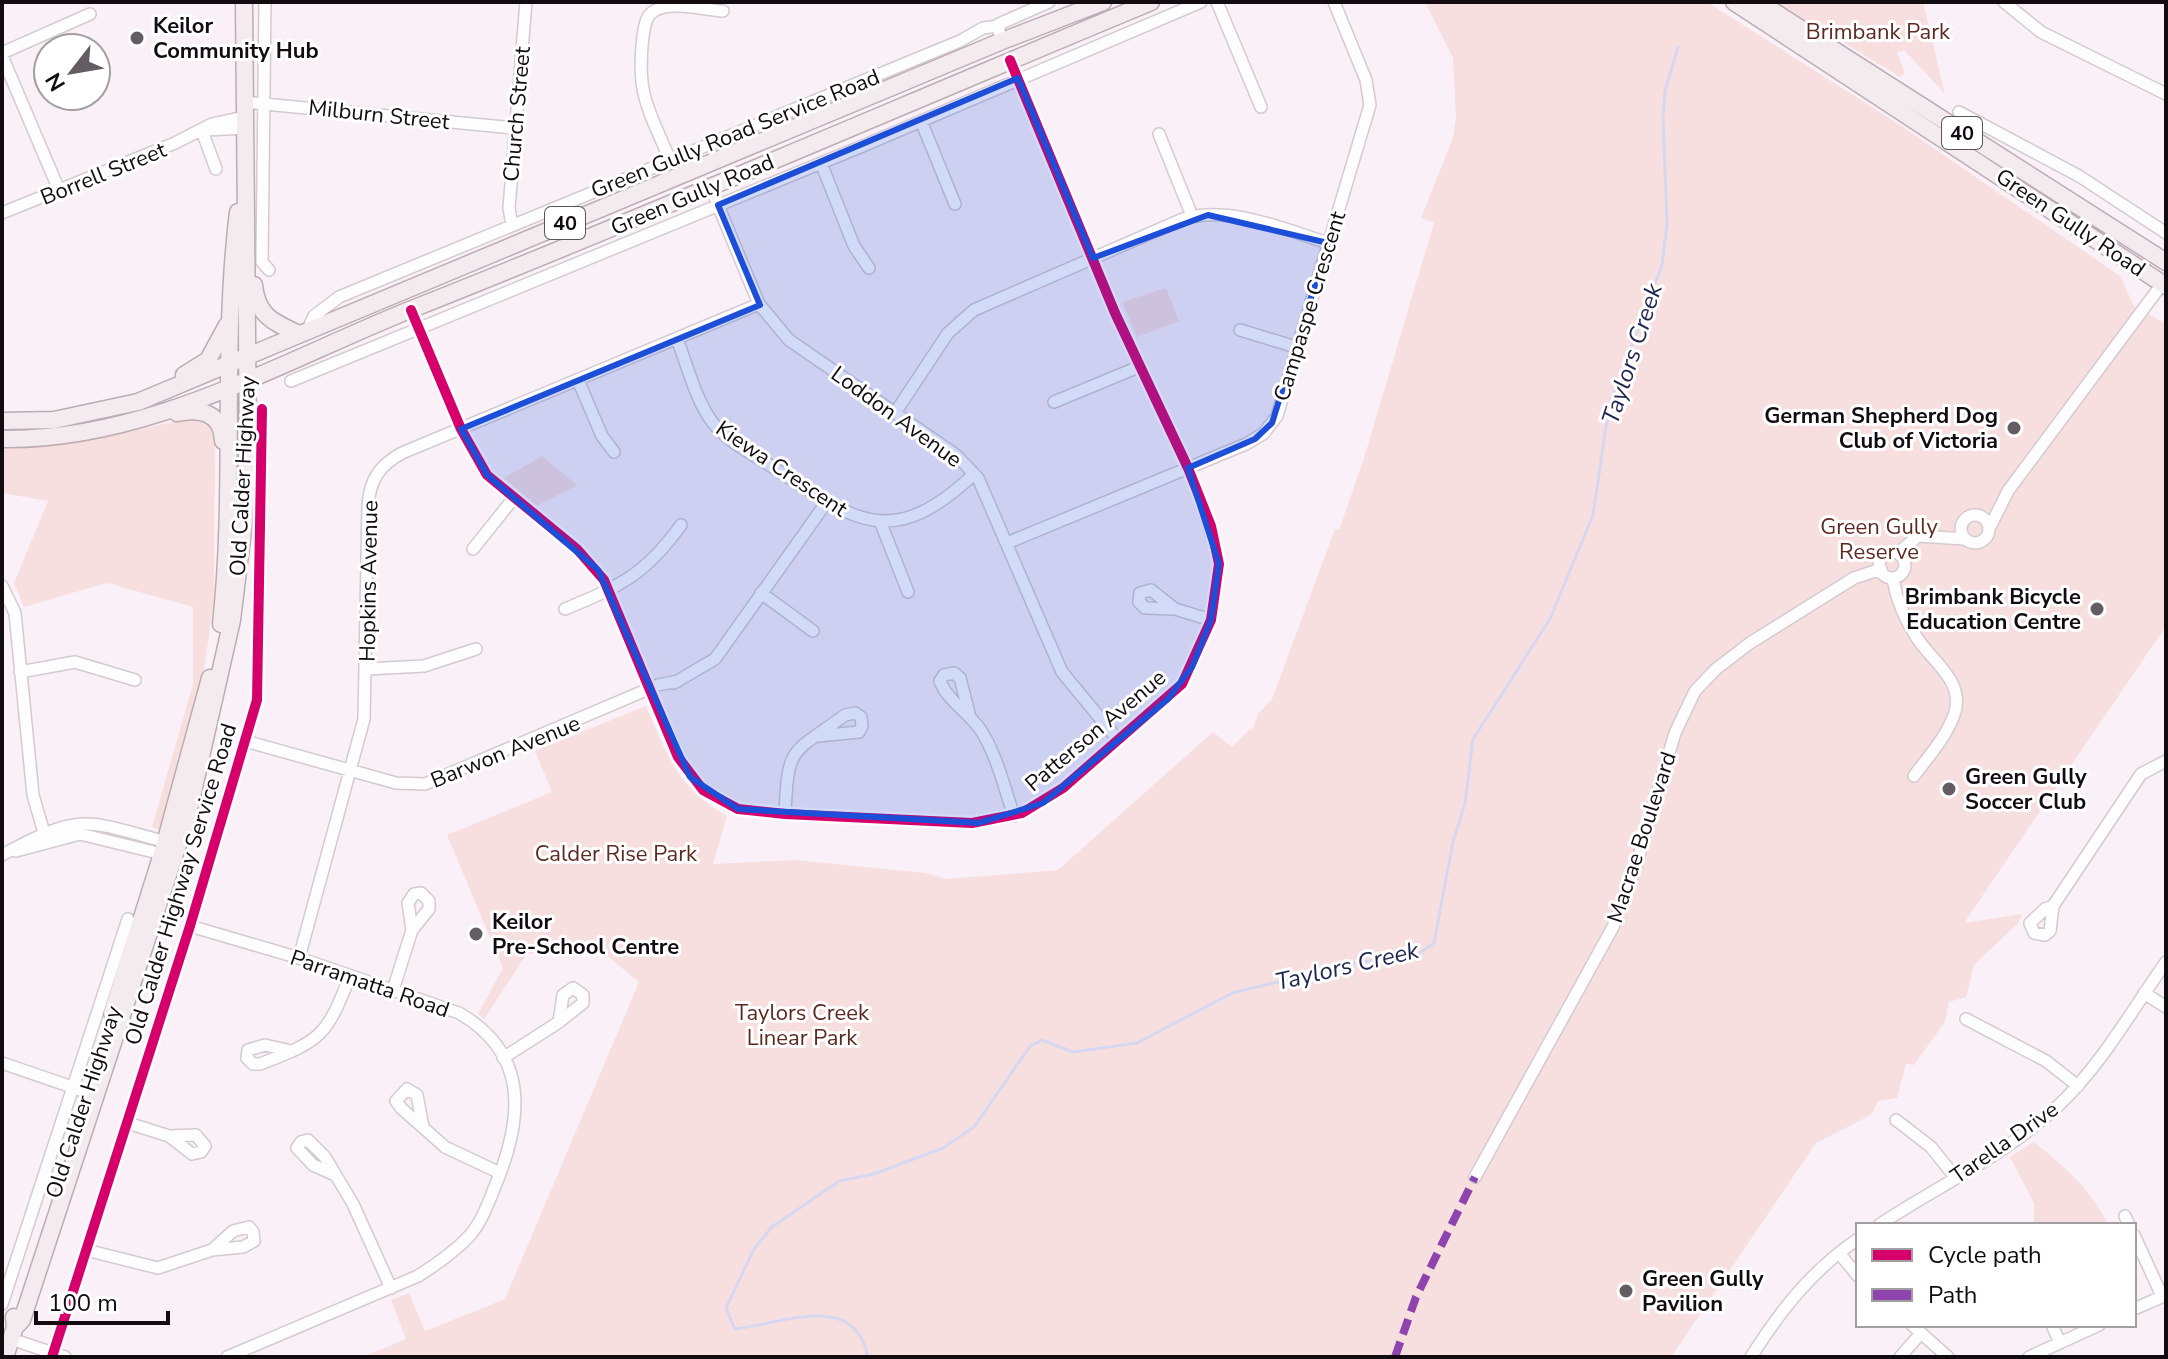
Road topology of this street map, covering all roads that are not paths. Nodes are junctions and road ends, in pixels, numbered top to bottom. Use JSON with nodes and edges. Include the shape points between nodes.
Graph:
{"nodes":[{"id":1,"x":244,"y":2,"type":"edge"},
{"id":2,"x":265,"y":2,"type":"edge"},
{"id":3,"x":526,"y":2,"type":"edge"},
{"id":4,"x":1049,"y":2,"type":"edge"},
{"id":5,"x":1103,"y":2,"type":"edge"},
{"id":6,"x":1151,"y":2,"type":"edge"},
{"id":7,"x":1201,"y":2,"type":"edge"},
{"id":8,"x":1217,"y":2,"type":"edge"},
{"id":9,"x":1334,"y":2,"type":"edge"},
{"id":10,"x":1734,"y":2,"type":"edge"},
{"id":11,"x":1759,"y":2,"type":"edge"},
{"id":12,"x":2004,"y":2,"type":"edge"},
{"id":13,"x":723,"y":11,"type":"dead end"},
{"id":14,"x":90,"y":14,"type":"dead end"},
{"id":15,"x":1000,"y":33,"type":"junction"},
{"id":16,"x":2,"y":54,"type":"edge"},
{"id":17,"x":1010,"y":60,"type":"junction"},
{"id":18,"x":1018,"y":78,"type":"junction"},
{"id":19,"x":2166,"y":94,"type":"edge"},
{"id":20,"x":264,"y":103,"type":"junction"},
{"id":21,"x":1261,"y":107,"type":"dead end"},
{"id":22,"x":1959,"y":112,"type":"dead end"},
{"id":23,"x":244,"y":116,"type":"junction"},
{"id":24,"x":921,"y":121,"type":"junction"},
{"id":25,"x":514,"y":128,"type":"junction"},
{"id":26,"x":202,"y":131,"type":"junction"},
{"id":27,"x":1159,"y":134,"type":"dead end"},
{"id":28,"x":696,"y":149,"type":"junction"},
{"id":29,"x":670,"y":160,"type":"junction"},
{"id":30,"x":821,"y":163,"type":"junction"},
{"id":31,"x":703,"y":166,"type":"junction"},
{"id":32,"x":243,"y":167,"type":"junction"},
{"id":33,"x":216,"y":169,"type":"dead end"},
{"id":34,"x":710,"y":186,"type":"junction"},
{"id":35,"x":59,"y":190,"type":"junction"},
{"id":36,"x":955,"y":204,"type":"dead end"},
{"id":37,"x":718,"y":205,"type":"junction"},
{"id":38,"x":2,"y":213,"type":"edge"},
{"id":39,"x":1192,"y":216,"type":"junction"},
{"id":40,"x":512,"y":225,"type":"junction"},
{"id":41,"x":2166,"y":233,"type":"edge"},
{"id":42,"x":1328,"y":243,"type":"junction"},
{"id":43,"x":247,"y":244,"type":"junction"},
{"id":44,"x":1093,"y":258,"type":"junction"},
{"id":45,"x":2166,"y":262,"type":"edge"},
{"id":46,"x":869,"y":268,"type":"dead end"},
{"id":47,"x":269,"y":270,"type":"dead end"},
{"id":48,"x":2164,"y":285,"type":"edge"},
{"id":49,"x":759,"y":304,"type":"junction"},
{"id":50,"x":411,"y":310,"type":"junction"},
{"id":51,"x":231,"y":312,"type":"junction"},
{"id":52,"x":419,"y":327,"type":"junction"},
{"id":53,"x":1240,"y":330,"type":"dead end"},
{"id":54,"x":303,"y":332,"type":"junction"},
{"id":55,"x":677,"y":339,"type":"junction"},
{"id":56,"x":1296,"y":347,"type":"junction"},
{"id":57,"x":247,"y":357,"type":"junction"},
{"id":58,"x":230,"y":366,"type":"junction"},
{"id":59,"x":1141,"y":366,"type":"junction"},
{"id":60,"x":246,"y":378,"type":"junction"},
{"id":61,"x":578,"y":380,"type":"junction"},
{"id":62,"x":291,"y":381,"type":"dead end"},
{"id":63,"x":229,"y":385,"type":"junction"},
{"id":64,"x":138,"y":402,"type":"junction"},
{"id":65,"x":1054,"y":402,"type":"dead end"},
{"id":66,"x":262,"y":409,"type":"dead end"},
{"id":67,"x":895,"y":413,"type":"junction"},
{"id":68,"x":2,"y":421,"type":"edge"},
{"id":69,"x":138,"y":421,"type":"junction"},
{"id":70,"x":461,"y":429,"type":"junction"},
{"id":71,"x":2,"y":439,"type":"edge"},
{"id":72,"x":614,"y":452,"type":"dead end"},
{"id":73,"x":1188,"y":468,"type":"junction"},
{"id":74,"x":974,"y":474,"type":"junction"},
{"id":75,"x":2008,"y":491,"type":"junction"},
{"id":76,"x":513,"y":499,"type":"junction"},
{"id":77,"x":826,"y":503,"type":"junction"},
{"id":78,"x":1977,"y":515,"type":"junction"},
{"id":79,"x":880,"y":521,"type":"junction"},
{"id":80,"x":681,"y":525,"type":"dead end"},
{"id":81,"x":1962,"y":525,"type":"junction"},
{"id":82,"x":1990,"y":527,"type":"junction"},
{"id":83,"x":1944,"y":536,"type":"junction"},
{"id":84,"x":1965,"y":539,"type":"junction"},
{"id":85,"x":1007,"y":543,"type":"junction"},
{"id":86,"x":473,"y":549,"type":"dead end"},
{"id":87,"x":1898,"y":553,"type":"junction"},
{"id":88,"x":1881,"y":569,"type":"junction"},
{"id":89,"x":227,"y":570,"type":"junction"},
{"id":90,"x":1893,"y":580,"type":"junction"},
{"id":91,"x":2,"y":586,"type":"edge"},
{"id":92,"x":610,"y":591,"type":"junction"},
{"id":93,"x":908,"y":592,"type":"dead end"},
{"id":94,"x":761,"y":593,"type":"junction"},
{"id":95,"x":565,"y":609,"type":"dead end"},
{"id":96,"x":1175,"y":609,"type":"dead end"},
{"id":97,"x":1211,"y":620,"type":"junction"},
{"id":98,"x":813,"y":631,"type":"dead end"},
{"id":99,"x":476,"y":649,"type":"dead end"},
{"id":100,"x":366,"y":669,"type":"junction"},
{"id":101,"x":20,"y":672,"type":"junction"},
{"id":102,"x":135,"y":680,"type":"dead end"},
{"id":103,"x":651,"y":691,"type":"junction"},
{"id":104,"x":969,"y":713,"type":"dead end"},
{"id":105,"x":818,"y":736,"type":"dead end"},
{"id":106,"x":1118,"y":740,"type":"junction"},
{"id":107,"x":245,"y":741,"type":"junction"},
{"id":108,"x":2166,"y":761,"type":"edge"},
{"id":109,"x":350,"y":771,"type":"junction"},
{"id":110,"x":1914,"y":776,"type":"dead end"},
{"id":111,"x":785,"y":814,"type":"junction"},
{"id":112,"x":1014,"y":816,"type":"junction"},
{"id":113,"x":46,"y":837,"type":"junction"},
{"id":114,"x":168,"y":850,"type":"junction"},
{"id":115,"x":3,"y":854,"type":"edge"},
{"id":116,"x":2053,"y":906,"type":"dead end"},
{"id":117,"x":128,"y":919,"type":"dead end"},
{"id":118,"x":190,"y":926,"type":"junction"},
{"id":119,"x":412,"y":930,"type":"dead end"},
{"id":120,"x":299,"y":958,"type":"junction"},
{"id":121,"x":2166,"y":962,"type":"edge"},
{"id":122,"x":350,"y":976,"type":"junction"},
{"id":123,"x":393,"y":990,"type":"junction"},
{"id":124,"x":2144,"y":993,"type":"junction"},
{"id":125,"x":2166,"y":1007,"type":"edge"},
{"id":126,"x":1966,"y":1019,"type":"dead end"},
{"id":127,"x":559,"y":1022,"type":"dead end"},
{"id":128,"x":287,"y":1050,"type":"dead end"},
{"id":129,"x":503,"y":1058,"type":"junction"},
{"id":130,"x":2,"y":1063,"type":"edge"},
{"id":131,"x":2078,"y":1086,"type":"junction"},
{"id":132,"x":86,"y":1091,"type":"junction"},
{"id":133,"x":1896,"y":1120,"type":"dead end"},
{"id":134,"x":128,"y":1123,"type":"junction"},
{"id":135,"x":423,"y":1127,"type":"dead end"},
{"id":136,"x":169,"y":1136,"type":"dead end"},
{"id":137,"x":500,"y":1173,"type":"junction"},
{"id":138,"x":333,"y":1174,"type":"dead end"},
{"id":139,"x":1475,"y":1177,"type":"dead end"},
{"id":140,"x":1955,"y":1177,"type":"junction"},
{"id":141,"x":1882,"y":1223,"type":"edge"},
{"id":142,"x":2136,"y":1239,"type":"edge"},
{"id":143,"x":1856,"y":1240,"type":"edge"},
{"id":144,"x":86,"y":1250,"type":"junction"},
{"id":145,"x":212,"y":1250,"type":"dead end"},
{"id":146,"x":1839,"y":1253,"type":"junction"},
{"id":147,"x":1856,"y":1274,"type":"edge"},
{"id":148,"x":391,"y":1288,"type":"junction"},
{"id":149,"x":2164,"y":1296,"type":"edge"},
{"id":150,"x":2,"y":1304,"type":"edge"},
{"id":151,"x":2136,"y":1308,"type":"edge"},
{"id":152,"x":2053,"y":1327,"type":"edge"},
{"id":153,"x":2095,"y":1327,"type":"edge"},
{"id":154,"x":1916,"y":1329,"type":"edge"},
{"id":155,"x":13,"y":1333,"type":"junction"},
{"id":156,"x":2060,"y":1343,"type":"junction"},
{"id":157,"x":57,"y":1356,"type":"edge"},
{"id":158,"x":5,"y":1357,"type":"edge"},
{"id":159,"x":227,"y":1357,"type":"edge"},
{"id":160,"x":1751,"y":1357,"type":"edge"},
{"id":161,"x":1900,"y":1357,"type":"edge"},
{"id":162,"x":1948,"y":1357,"type":"edge"},
{"id":163,"x":2029,"y":1357,"type":"edge"}],
"edges":[{"from":1,"to":23,"type":"main road","name":"Old Calder Highway"},
{"from":2,"to":20,"type":"street"},
{"from":3,"to":25,"type":"street","name":"Church Street"},
{"from":4,"to":15,"type":"street","name":"Green Gully Road Service Road"},
{"from":5,"to":15,"type":"main road","name":"Green Gully Road","number":"40"},
{"from":6,"to":17,"type":"main road","name":"Green Gully Road","number":"40"},
{"from":7,"to":18,"type":"street"},
{"from":8,"to":21,"type":"street"},
{"from":9,"to":42,"type":"street","name":"Campaspe Crescent","via":[[1366,80],[1370,105]]},
{"from":10,"to":48,"type":"main road","name":"Green Gully Road","number":"40"},
{"from":11,"to":45,"type":"main road","name":"Green Gully Road","number":"40"},
{"from":12,"to":19,"type":"street","via":[[2041,32]]},
{"from":13,"to":29,"type":"street","via":[[667,7],[656,9],[645,22],[641,92]]},
{"from":14,"to":16,"type":"street"},
{"from":15,"to":17,"type":"main road"},
{"from":15,"to":28,"type":"street","name":"Green Gully Road Service Road","via":[[983,28]]},
{"from":15,"to":31,"type":"main road","name":"Green Gully Road","number":"40"},
{"from":16,"to":35,"type":"street"},
{"from":17,"to":18,"type":"street","name":"Patterson Avenue"},
{"from":17,"to":34,"type":"main road","name":"Green Gully Road","number":"40"},
{"from":18,"to":24,"type":"street"},
{"from":18,"to":44,"type":"street","name":"Patterson Avenue"},
{"from":20,"to":23,"type":"street","name":"Milburn Street"},
{"from":20,"to":25,"type":"street","name":"Milburn Street"},
{"from":20,"to":47,"type":"street","via":[[262,262]]},
{"from":22,"to":41,"type":"street","via":[[2079,176]]},
{"from":23,"to":26,"type":"street","name":"Borrell Street"},
{"from":23,"to":32,"type":"main road","name":"Old Calder Highway"},
{"from":24,"to":30,"type":"street"},
{"from":24,"to":36,"type":"street"},
{"from":25,"to":40,"type":"street","name":"Church Street"},
{"from":26,"to":33,"type":"street"},
{"from":26,"to":35,"type":"street","name":"Borrell Street"},
{"from":27,"to":39,"type":"street"},
{"from":28,"to":29,"type":"street","name":"Green Gully Road Service Road"},
{"from":28,"to":31,"type":"street"},
{"from":29,"to":40,"type":"street","name":"Green Gully Road Service Road"},
{"from":30,"to":37,"type":"street"},
{"from":30,"to":46,"type":"street","via":[[854,246]]},
{"from":31,"to":34,"type":"main road"},
{"from":31,"to":54,"type":"main road","name":"Green Gully Road","number":"40"},
{"from":32,"to":43,"type":"main road","name":"Old Calder Highway"},
{"from":32,"to":51,"type":"main road","name":"Old Calder Highway"},
{"from":34,"to":37,"type":"street","name":"Loddon Avenue"},
{"from":34,"to":50,"type":"main road","name":"Green Gully Road","number":"40"},
{"from":35,"to":38,"type":"street","name":"Borrell Street"},
{"from":37,"to":49,"type":"street","name":"Loddon Avenue"},
{"from":37,"to":52,"type":"street"},
{"from":39,"to":42,"type":"street","via":[[1232,216]]},
{"from":39,"to":44,"type":"street"},
{"from":40,"to":54,"type":"street","name":"Green Gully Road Service Road","via":[[326,304]]},
{"from":42,"to":56,"type":"street","name":"Campaspe Crescent"},
{"from":43,"to":54,"type":"main road","via":[[260,311],[273,322]]},
{"from":43,"to":57,"type":"main road","name":"Old Calder Highway"},
{"from":44,"to":59,"type":"street","name":"Patterson Avenue"},
{"from":44,"to":67,"type":"street","via":[[998,297],[961,320]]},
{"from":48,"to":75,"type":"street"},
{"from":49,"to":55,"type":"street","name":"Hopkins Avenue"},
{"from":49,"to":67,"type":"street","name":"Loddon Avenue","via":[[789,340]]},
{"from":50,"to":52,"type":"street","name":"Patterson Avenue"},
{"from":50,"to":60,"type":"main road","name":"Green Gully Road","number":"40"},
{"from":51,"to":58,"type":"main road","name":"Old Calder Highway"},
{"from":51,"to":64,"type":"main road","via":[[208,360]]},
{"from":52,"to":62,"type":"street"},
{"from":52,"to":70,"type":"street","name":"Patterson Avenue"},
{"from":53,"to":56,"type":"street"},
{"from":54,"to":57,"type":"main road","name":"Green Gully Road","number":"40"},
{"from":55,"to":61,"type":"street","name":"Hopkins Avenue"},
{"from":55,"to":77,"type":"street","name":"Kiewa Crescent","via":[[713,423]]},
{"from":56,"to":73,"type":"street","name":"Campaspe Crescent","via":[[1277,416],[1268,429]]},
{"from":57,"to":58,"type":"main road","name":"Green Gully Road","number":"40"},
{"from":57,"to":60,"type":"main road","name":"Old Calder Highway"},
{"from":58,"to":63,"type":"main road","name":"Old Calder Highway"},
{"from":58,"to":64,"type":"main road","name":"Green Gully Road","number":"40"},
{"from":59,"to":65,"type":"street"},
{"from":59,"to":73,"type":"street","name":"Patterson Avenue"},
{"from":60,"to":63,"type":"main road","name":"Green Gully Road","number":"40"},
{"from":60,"to":114,"type":"main road","name":"Old Calder Highway","via":[[245,500],[232,620],[209,735]]},
{"from":61,"to":70,"type":"street","name":"Hopkins Avenue"},
{"from":61,"to":72,"type":"street"},
{"from":63,"to":69,"type":"main road","name":"Green Gully Road","number":"40"},
{"from":63,"to":89,"type":"main road","name":"Old Calder Highway"},
{"from":64,"to":68,"type":"main road","name":"Green Gully Road","number":"40","via":[[80,416]]},
{"from":66,"to":107,"type":"street","name":"Old Calder Highway Service Road","via":[[258,691]]},
{"from":67,"to":74,"type":"street","name":"Loddon Avenue","via":[[956,455]]},
{"from":69,"to":71,"type":"main road","name":"Green Gully Road","number":"40","via":[[94,433]]},
{"from":69,"to":89,"type":"main road","via":[[197,410],[219,424]]},
{"from":70,"to":76,"type":"street","name":"Patterson Avenue","via":[[487,475]]},
{"from":70,"to":100,"type":"street","name":"Hopkins Avenue","via":[[392,459],[372,482]]},
{"from":73,"to":85,"type":"street","name":"Campaspe Crescent"},
{"from":73,"to":97,"type":"street","name":"Patterson Avenue","via":[[1219,554]]},
{"from":74,"to":79,"type":"street","name":"Kiewa Crescent","via":[[932,509]]},
{"from":74,"to":85,"type":"street","name":"Loddon Avenue"},
{"from":75,"to":78,"type":"street"},
{"from":75,"to":82,"type":"street"},
{"from":76,"to":86,"type":"street"},
{"from":76,"to":92,"type":"street","name":"Patterson Avenue","via":[[589,561]]},
{"from":77,"to":79,"type":"street","name":"Kiewa Crescent"},
{"from":77,"to":94,"type":"street","name":"Barwon Avenue"},
{"from":78,"to":81,"type":"street"},
{"from":78,"to":82,"type":"street"},
{"from":79,"to":93,"type":"street"},
{"from":80,"to":92,"type":"street","via":[[641,570]]},
{"from":81,"to":83,"type":"street"},
{"from":81,"to":84,"type":"street"},
{"from":82,"to":84,"type":"street","via":[[1982,542]]},
{"from":83,"to":84,"type":"street"},
{"from":83,"to":87,"type":"street","via":[[1918,536]]},
{"from":85,"to":106,"type":"street","name":"Loddon Avenue","via":[[1062,672]]},
{"from":87,"to":88,"type":"street","via":[[1884,555]]},
{"from":87,"to":90,"type":"street","via":[[1903,568]]},
{"from":88,"to":90,"type":"street"},
{"from":88,"to":139,"type":"street","name":"Macrae Boulevard","via":[[1854,578],[1750,643],[1695,691],[1675,733],[1613,927]]},
{"from":89,"to":114,"type":"main road","name":"Old Calder Highway","via":[[214,660]]},
{"from":90,"to":110,"type":"street","via":[[1905,617],[1951,679],[1957,698],[1950,726]]},
{"from":91,"to":101,"type":"street","via":[[15,613]]},
{"from":92,"to":95,"type":"street"},
{"from":92,"to":103,"type":"street","name":"Patterson Avenue"},
{"from":94,"to":98,"type":"street"},
{"from":94,"to":103,"type":"street","name":"Barwon Avenue","via":[[715,659]]},
{"from":96,"to":97,"type":"street"},
{"from":97,"to":106,"type":"street","name":"Patterson Avenue","via":[[1182,684]]},
{"from":99,"to":100,"type":"street","via":[[424,666]]},
{"from":100,"to":109,"type":"street","name":"Hopkins Avenue","via":[[364,719]]},
{"from":101,"to":102,"type":"street","via":[[75,662]]},
{"from":101,"to":113,"type":"street","via":[[33,795]]},
{"from":103,"to":109,"type":"street","name":"Barwon Avenue","via":[[431,782],[404,785]]},
{"from":103,"to":111,"type":"street","name":"Patterson Avenue","via":[[678,757],[695,783],[738,809]]},
{"from":104,"to":112,"type":"street","via":[[992,752]]},
{"from":105,"to":111,"type":"street","via":[[790,760]]},
{"from":106,"to":112,"type":"street","name":"Patterson Avenue","via":[[1050,798]]},
{"from":107,"to":109,"type":"street","name":"Barwon Avenue"},
{"from":107,"to":118,"type":"street","name":"Old Calder Highway Service Road"},
{"from":108,"to":116,"type":"street","via":[[2141,774]]},
{"from":109,"to":120,"type":"street","name":"Hopkins Avenue"},
{"from":111,"to":112,"type":"street","name":"Patterson Avenue","via":[[972,823]]},
{"from":113,"to":114,"type":"street","via":[[87,834]]},
{"from":113,"to":115,"type":"street"},
{"from":114,"to":132,"type":"main road","name":"Old Calder Highway"},
{"from":117,"to":132,"type":"street","name":"Old Calder Highway Service Road"},
{"from":118,"to":120,"type":"street","name":"Parramatta Road"},
{"from":118,"to":134,"type":"street","name":"Old Calder Highway Service Road"},
{"from":119,"to":123,"type":"street"},
{"from":120,"to":122,"type":"street","name":"Parramatta Road"},
{"from":121,"to":124,"type":"street","name":"Tarella Drive"},
{"from":122,"to":123,"type":"street","name":"Parramatta Road"},
{"from":122,"to":128,"type":"street","via":[[325,1031]]},
{"from":123,"to":129,"type":"street","name":"Parramatta Road","via":[[467,1018]]},
{"from":124,"to":125,"type":"street"},
{"from":124,"to":131,"type":"street","name":"Tarella Drive"},
{"from":126,"to":131,"type":"street","via":[[2046,1061]]},
{"from":127,"to":129,"type":"street"},
{"from":129,"to":137,"type":"street","name":"Parramatta Road","via":[[517,1113]]},
{"from":130,"to":132,"type":"street"},
{"from":131,"to":140,"type":"street","name":"Tarella Drive","via":[[2042,1120]]},
{"from":132,"to":150,"type":"street","name":"Old Calder Highway Service Road"},
{"from":132,"to":155,"type":"main road","name":"Old Calder Highway","via":[[22,1320]]},
{"from":133,"to":140,"type":"street","via":[[1931,1147]]},
{"from":134,"to":136,"type":"street"},
{"from":134,"to":144,"type":"street","name":"Old Calder Highway Service Road"},
{"from":135,"to":137,"type":"street","via":[[456,1155]]},
{"from":137,"to":148,"type":"street","name":"Parramatta Road","via":[[483,1215],[466,1239],[443,1260]]},
{"from":138,"to":148,"type":"street","via":[[353,1204]]},
{"from":140,"to":141,"type":"street","name":"Tarella Drive"},
{"from":142,"to":149,"type":"street"},
{"from":143,"to":146,"type":"street"},
{"from":144,"to":145,"type":"street","via":[[158,1268]]},
{"from":144,"to":157,"type":"street","name":"Old Calder Highway Service Road"},
{"from":146,"to":147,"type":"street"},
{"from":146,"to":160,"type":"street","via":[[1797,1292]]},
{"from":148,"to":159,"type":"street","name":"Parramatta Road"},
{"from":149,"to":151,"type":"street"},
{"from":152,"to":156,"type":"street"},
{"from":153,"to":156,"type":"street"},
{"from":154,"to":161,"type":"street"},
{"from":154,"to":162,"type":"street"},
{"from":155,"to":157,"type":"street"},
{"from":155,"to":158,"type":"main road","name":"Old Calder Highway"},
{"from":156,"to":163,"type":"street"}]}
